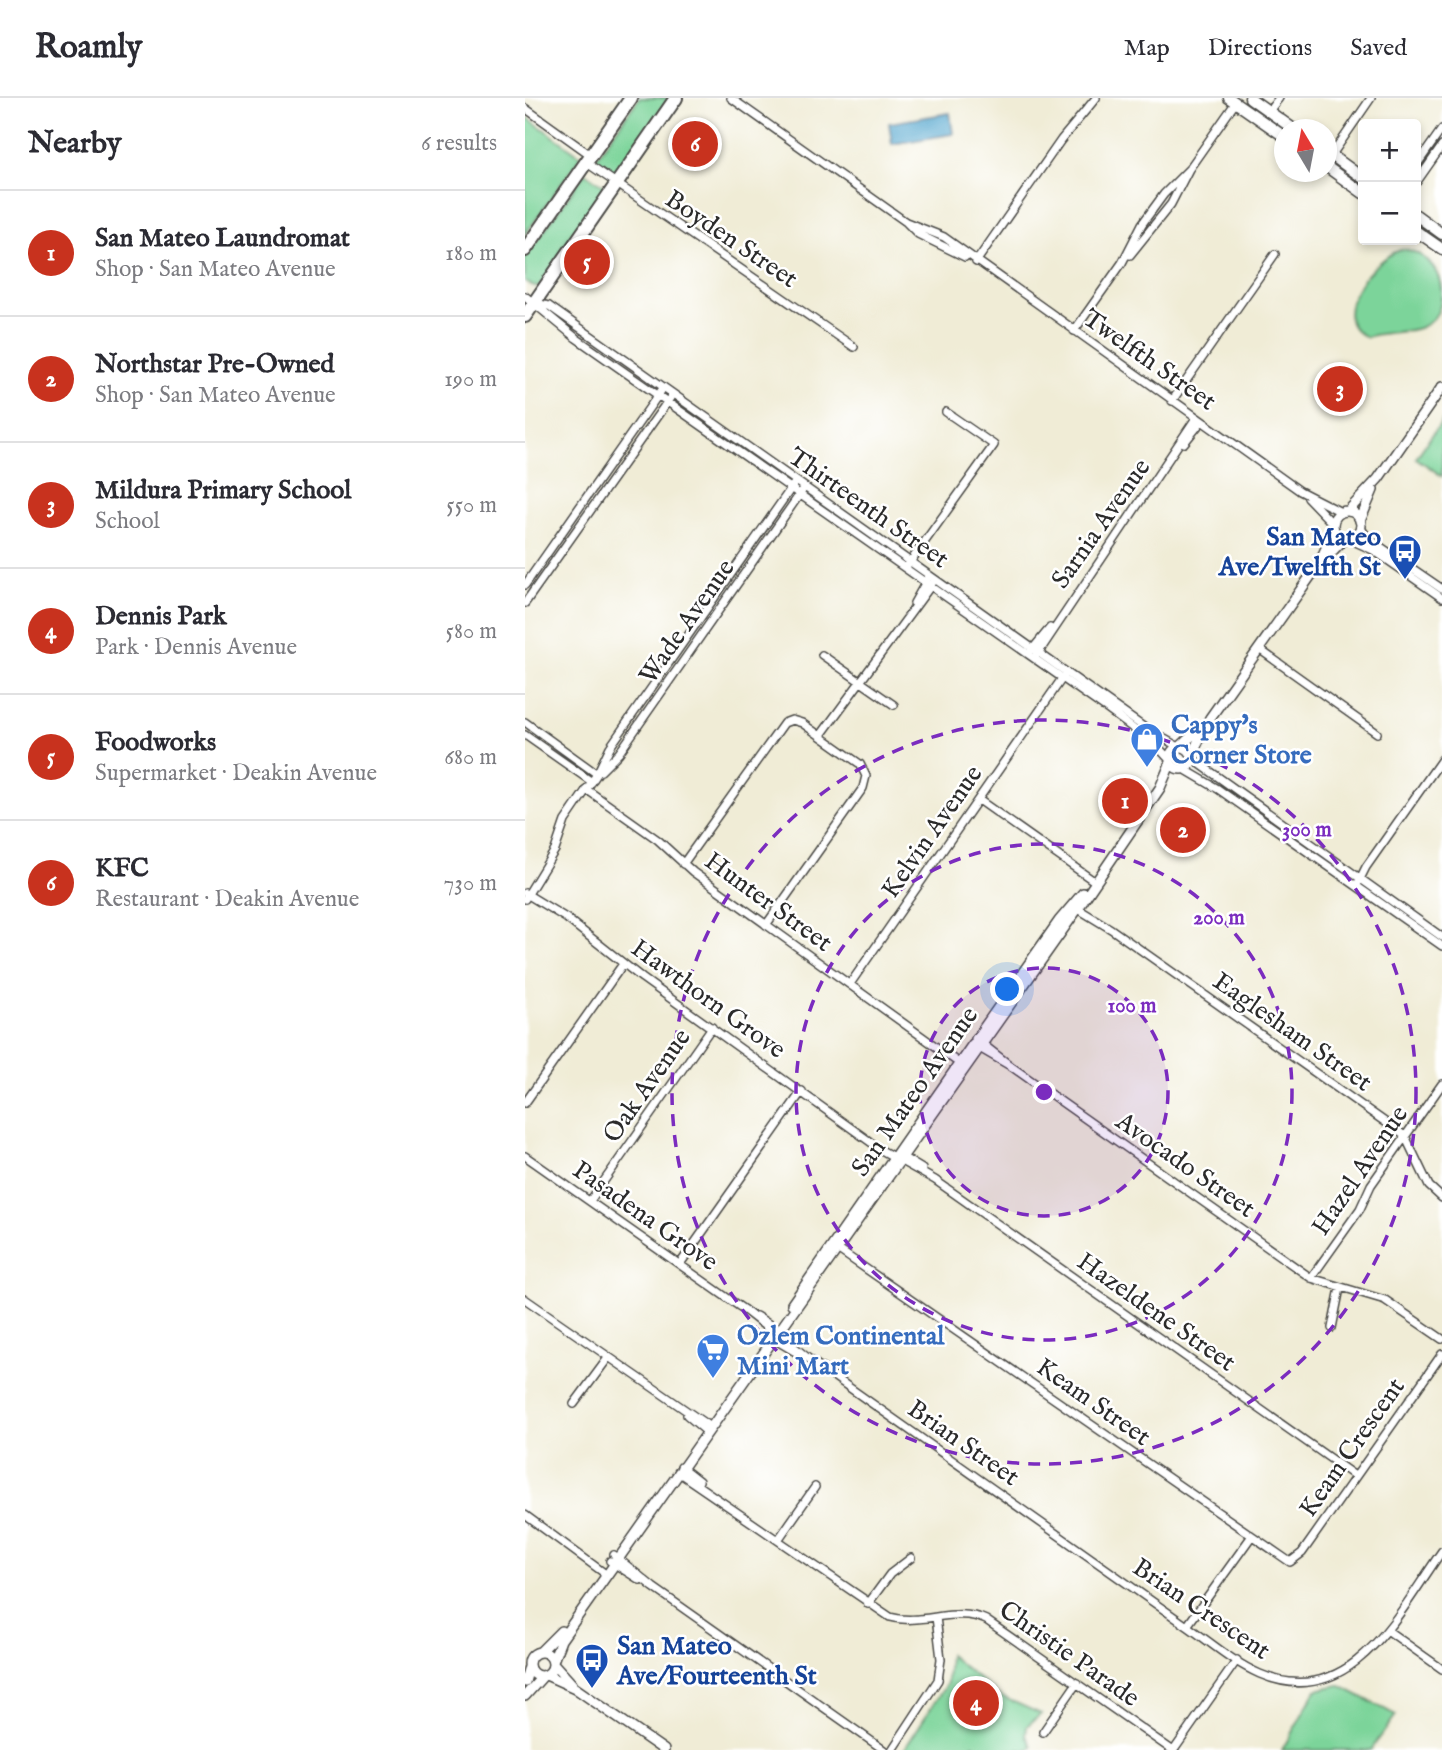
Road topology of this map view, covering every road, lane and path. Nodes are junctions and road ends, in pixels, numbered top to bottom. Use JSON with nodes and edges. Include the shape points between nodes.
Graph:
{"nodes":[{"id":1,"x":631,"y":98,"type":"edge"},
{"id":2,"x":676,"y":98,"type":"edge"},
{"id":3,"x":1096,"y":98,"type":"edge"},
{"id":4,"x":1250,"y":98,"type":"edge"},
{"id":5,"x":1279,"y":98,"type":"edge"},
{"id":6,"x":1371,"y":98,"type":"edge"},
{"id":7,"x":736,"y":100,"type":"edge"},
{"id":8,"x":1233,"y":100,"type":"edge"},
{"id":9,"x":1266,"y":105,"type":"edge"},
{"id":10,"x":525,"y":108,"type":"edge"},
{"id":11,"x":1258,"y":118,"type":"junction"},
{"id":12,"x":1282,"y":119,"type":"edge"},
{"id":13,"x":1274,"y":129,"type":"edge"},
{"id":14,"x":1442,"y":129,"type":"edge"},
{"id":15,"x":1337,"y":146,"type":"edge"},
{"id":16,"x":1442,"y":146,"type":"edge"},
{"id":17,"x":1422,"y":157,"type":"joint"},
{"id":18,"x":589,"y":159,"type":"junction"},
{"id":19,"x":1430,"y":163,"type":"junction"},
{"id":20,"x":1337,"y":164,"type":"edge"},
{"id":21,"x":1337,"y":168,"type":"edge"},
{"id":22,"x":1358,"y":175,"type":"edge"},
{"id":23,"x":1417,"y":182,"type":"edge"},
{"id":24,"x":617,"y":184,"type":"junction"},
{"id":25,"x":1358,"y":188,"type":"edge"},
{"id":26,"x":1421,"y":219,"type":"edge"},
{"id":27,"x":1421,"y":234,"type":"edge"},
{"id":28,"x":1442,"y":234,"type":"edge"},
{"id":29,"x":1442,"y":249,"type":"edge"},
{"id":30,"x":525,"y":250,"type":"edge"},
{"id":31,"x":1275,"y":254,"type":"dead end"},
{"id":32,"x":975,"y":262,"type":"junction"},
{"id":33,"x":530,"y":300,"type":"edge"},
{"id":34,"x":525,"y":316,"type":"edge"},
{"id":35,"x":1074,"y":331,"type":"junction"},
{"id":36,"x":854,"y":347,"type":"dead end"},
{"id":37,"x":1442,"y":387,"type":"edge"},
{"id":38,"x":661,"y":391,"type":"junction"},
{"id":39,"x":670,"y":398,"type":"junction"},
{"id":40,"x":1172,"y":401,"type":"junction"},
{"id":41,"x":946,"y":412,"type":"dead end"},
{"id":42,"x":1198,"y":420,"type":"junction"},
{"id":43,"x":1378,"y":479,"type":"junction"},
{"id":44,"x":794,"y":485,"type":"junction"},
{"id":45,"x":803,"y":491,"type":"junction"},
{"id":46,"x":1300,"y":491,"type":"junction"},
{"id":47,"x":1344,"y":512,"type":"junction"},
{"id":48,"x":1360,"y":524,"type":"junction"},
{"id":49,"x":1333,"y":527,"type":"junction"},
{"id":50,"x":1346,"y":539,"type":"junction"},
{"id":51,"x":908,"y":565,"type":"junction"},
{"id":52,"x":1317,"y":567,"type":"junction"},
{"id":53,"x":930,"y":581,"type":"junction"},
{"id":54,"x":525,"y":585,"type":"edge"},
{"id":55,"x":1442,"y":589,"type":"edge"},
{"id":56,"x":1442,"y":598,"type":"edge"},
{"id":57,"x":525,"y":603,"type":"edge"},
{"id":58,"x":1259,"y":649,"type":"junction"},
{"id":59,"x":1033,"y":654,"type":"junction"},
{"id":60,"x":822,"y":655,"type":"dead end"},
{"id":61,"x":1066,"y":677,"type":"junction"},
{"id":62,"x":860,"y":681,"type":"junction"},
{"id":63,"x":894,"y":705,"type":"dead end"},
{"id":64,"x":1210,"y":718,"type":"junction"},
{"id":65,"x":525,"y":722,"type":"edge"},
{"id":66,"x":1377,"y":733,"type":"dead end"},
{"id":67,"x":525,"y":735,"type":"edge"},
{"id":68,"x":821,"y":735,"type":"junction"},
{"id":69,"x":1180,"y":746,"type":"junction"},
{"id":70,"x":1192,"y":756,"type":"junction"},
{"id":71,"x":1442,"y":759,"type":"edge"},
{"id":72,"x":1170,"y":761,"type":"junction"},
{"id":73,"x":1182,"y":769,"type":"junction"},
{"id":74,"x":597,"y":774,"type":"junction"},
{"id":75,"x":589,"y":785,"type":"junction"},
{"id":76,"x":1160,"y":788,"type":"junction"},
{"id":77,"x":979,"y":800,"type":"junction"},
{"id":78,"x":683,"y":863,"type":"junction"},
{"id":79,"x":1094,"y":881,"type":"junction"},
{"id":80,"x":1356,"y":881,"type":"junction"},
{"id":81,"x":526,"y":895,"type":"edge"},
{"id":82,"x":1077,"y":904,"type":"junction"},
{"id":83,"x":766,"y":925,"type":"junction"},
{"id":84,"x":1442,"y":937,"type":"edge"},
{"id":85,"x":1442,"y":946,"type":"edge"},
{"id":86,"x":623,"y":964,"type":"junction"},
{"id":87,"x":850,"y":984,"type":"junction"},
{"id":88,"x":712,"y":1027,"type":"junction"},
{"id":89,"x":978,"y":1044,"type":"junction"},
{"id":90,"x":964,"y":1064,"type":"junction"},
{"id":91,"x":1442,"y":1084,"type":"edge"},
{"id":92,"x":802,"y":1091,"type":"junction"},
{"id":93,"x":525,"y":1103,"type":"edge"},
{"id":94,"x":1405,"y":1136,"type":"junction"},
{"id":95,"x":525,"y":1156,"type":"edge"},
{"id":96,"x":898,"y":1157,"type":"junction"},
{"id":97,"x":1442,"y":1198,"type":"edge"},
{"id":98,"x":590,"y":1201,"type":"junction"},
{"id":99,"x":836,"y":1245,"type":"junction"},
{"id":100,"x":680,"y":1264,"type":"junction"},
{"id":101,"x":1311,"y":1278,"type":"junction"},
{"id":102,"x":1340,"y":1288,"type":"junction"},
{"id":103,"x":528,"y":1301,"type":"edge"},
{"id":104,"x":525,"y":1311,"type":"edge"},
{"id":105,"x":1332,"y":1328,"type":"dead end"},
{"id":106,"x":775,"y":1334,"type":"junction"},
{"id":107,"x":1442,"y":1339,"type":"edge"},
{"id":108,"x":1442,"y":1354,"type":"edge"},
{"id":109,"x":608,"y":1358,"type":"junction"},
{"id":110,"x":574,"y":1405,"type":"dead end"},
{"id":111,"x":709,"y":1429,"type":"junction"},
{"id":112,"x":680,"y":1470,"type":"junction"},
{"id":113,"x":1355,"y":1476,"type":"junction"},
{"id":114,"x":815,"y":1487,"type":"dead end"},
{"id":115,"x":525,"y":1515,"type":"edge"},
{"id":116,"x":1251,"y":1537,"type":"junction"},
{"id":117,"x":778,"y":1540,"type":"junction"},
{"id":118,"x":1442,"y":1551,"type":"edge"},
{"id":119,"x":911,"y":1558,"type":"dead end"},
{"id":120,"x":615,"y":1560,"type":"junction"},
{"id":121,"x":1094,"y":1560,"type":"joint"},
{"id":122,"x":1293,"y":1562,"type":"joint"},
{"id":123,"x":605,"y":1574,"type":"junction"},
{"id":124,"x":868,"y":1604,"type":"junction"},
{"id":125,"x":936,"y":1617,"type":"junction"},
{"id":126,"x":1187,"y":1626,"type":"junction"},
{"id":127,"x":1387,"y":1630,"type":"junction"},
{"id":128,"x":525,"y":1646,"type":"edge"},
{"id":129,"x":539,"y":1652,"type":"junction"},
{"id":130,"x":1237,"y":1660,"type":"junction"},
{"id":131,"x":553,"y":1662,"type":"junction"},
{"id":132,"x":528,"y":1664,"type":"edge"},
{"id":133,"x":1442,"y":1669,"type":"edge"},
{"id":134,"x":544,"y":1675,"type":"junction"},
{"id":135,"x":525,"y":1682,"type":"edge"},
{"id":136,"x":1077,"y":1682,"type":"junction"},
{"id":137,"x":575,"y":1688,"type":"junction"},
{"id":138,"x":525,"y":1696,"type":"edge"},
{"id":139,"x":1043,"y":1732,"type":"dead end"},
{"id":140,"x":664,"y":1750,"type":"edge"},
{"id":141,"x":884,"y":1750,"type":"edge"},
{"id":142,"x":892,"y":1750,"type":"edge"},
{"id":143,"x":1173,"y":1750,"type":"edge"}],
"edges":[{"from":1,"to":18,"type":"highway"},
{"from":2,"to":24,"type":"highway"},
{"from":3,"to":32,"type":"street"},
{"from":4,"to":9,"type":"main road"},
{"from":5,"to":9,"type":"street"},
{"from":6,"to":15,"type":"street"},
{"from":7,"to":32,"type":"street","name":"Twelfth Street","via":[[918,234]]},
{"from":8,"to":11,"type":"main road"},
{"from":8,"to":35,"type":"street","via":[[1171,204]]},
{"from":9,"to":11,"type":"main road"},
{"from":9,"to":12,"type":"main road"},
{"from":10,"to":18,"type":"street","name":"Boyden Street"},
{"from":11,"to":13,"type":"main road"},
{"from":14,"to":17,"type":"street"},
{"from":16,"to":19,"type":"street"},
{"from":17,"to":19,"type":"street"},
{"from":18,"to":24,"type":"street","name":"Boyden Street"},
{"from":18,"to":30,"type":"highway"},
{"from":19,"to":23,"type":"street"},
{"from":20,"to":22,"type":"main road"},
{"from":21,"to":25,"type":"main road"},
{"from":24,"to":33,"type":"highway"},
{"from":24,"to":36,"type":"street","name":"Boyden Street"},
{"from":26,"to":28,"type":"main road"},
{"from":27,"to":29,"type":"main road"},
{"from":31,"to":40,"type":"street"},
{"from":32,"to":35,"type":"street","name":"Twelfth Street"},
{"from":33,"to":34,"type":"highway"},
{"from":33,"to":38,"type":"street","name":"Thirteenth Street","via":[[576,338]]},
{"from":35,"to":40,"type":"street","name":"Twelfth Street"},
{"from":37,"to":43,"type":"street"},
{"from":38,"to":39,"type":"street","name":"Thirteenth Street"},
{"from":38,"to":54,"type":"street"},
{"from":39,"to":44,"type":"street","name":"Thirteenth Street"},
{"from":39,"to":57,"type":"street"},
{"from":40,"to":42,"type":"street","name":"Twelfth Street"},
{"from":41,"to":51,"type":"street","via":[[993,445]]},
{"from":42,"to":46,"type":"street","name":"Twelfth Street"},
{"from":42,"to":59,"type":"street","name":"Sarnia Avenue"},
{"from":43,"to":47,"type":"street"},
{"from":43,"to":48,"type":"street"},
{"from":44,"to":45,"type":"street","name":"Thirteenth Street"},
{"from":44,"to":74,"type":"street","name":"Wade Avenue","via":[[610,747]]},
{"from":45,"to":51,"type":"street","name":"Thirteenth Street"},
{"from":45,"to":74,"type":"street","name":"Wade Avenue","via":[[619,753]]},
{"from":46,"to":47,"type":"street","name":"Twelfth Street"},
{"from":46,"to":49,"type":"street","name":"Twelfth Street"},
{"from":47,"to":48,"type":"street"},
{"from":47,"to":49,"type":"street"},
{"from":48,"to":50,"type":"street","via":[[1356,535]]},
{"from":48,"to":55,"type":"street","via":[[1370,539]]},
{"from":49,"to":50,"type":"street"},
{"from":49,"to":52,"type":"street"},
{"from":50,"to":52,"type":"street"},
{"from":50,"to":56,"type":"street","via":[[1373,550]]},
{"from":51,"to":53,"type":"street","name":"Thirteenth Street"},
{"from":52,"to":58,"type":"street"},
{"from":53,"to":59,"type":"street","name":"Thirteenth Street"},
{"from":53,"to":62,"type":"street"},
{"from":58,"to":64,"type":"street"},
{"from":58,"to":66,"type":"street"},
{"from":59,"to":61,"type":"street","name":"Thirteenth Street"},
{"from":60,"to":62,"type":"street"},
{"from":61,"to":69,"type":"street","name":"Thirteenth Street","via":[[1145,729]]},
{"from":61,"to":72,"type":"street","name":"Thirteenth Street","via":[[1157,746]]},
{"from":61,"to":77,"type":"street","name":"Kelvin Avenue"},
{"from":62,"to":63,"type":"street"},
{"from":62,"to":68,"type":"street"},
{"from":64,"to":69,"type":"street"},
{"from":64,"to":70,"type":"street"},
{"from":65,"to":74,"type":"street"},
{"from":67,"to":75,"type":"street","name":"Hunter Street"},
{"from":68,"to":78,"type":"street","via":[[797,721],[785,723]]},
{"from":68,"to":83,"type":"street","via":[[860,764],[865,782]]},
{"from":69,"to":70,"type":"street"},
{"from":69,"to":72,"type":"street","name":"San Mateo Avenue","via":[[1173,750]]},
{"from":70,"to":73,"type":"street","name":"San Mateo Avenue"},
{"from":70,"to":80,"type":"street"},
{"from":71,"to":80,"type":"street"},
{"from":72,"to":73,"type":"street"},
{"from":72,"to":76,"type":"street","name":"San Mateo Avenue"},
{"from":73,"to":76,"type":"street","name":"San Mateo Avenue"},
{"from":73,"to":80,"type":"street"},
{"from":74,"to":75,"type":"street","name":"Wade Avenue"},
{"from":75,"to":78,"type":"street","name":"Hunter Street"},
{"from":75,"to":81,"type":"street","name":"Wade Avenue"},
{"from":76,"to":79,"type":"street","name":"San Mateo Avenue"},
{"from":77,"to":79,"type":"street"},
{"from":77,"to":87,"type":"street","name":"Kelvin Avenue"},
{"from":78,"to":83,"type":"street","name":"Hunter Street"},
{"from":79,"to":82,"type":"street","name":"San Mateo Avenue"},
{"from":80,"to":84,"type":"street"},
{"from":80,"to":85,"type":"street"},
{"from":81,"to":86,"type":"street","name":"Hawthorn Grove","via":[[566,918]]},
{"from":82,"to":89,"type":"street","name":"San Mateo Avenue"},
{"from":82,"to":94,"type":"street","name":"Eaglesham Street"},
{"from":83,"to":87,"type":"street","name":"Hunter Street"},
{"from":86,"to":88,"type":"street","name":"Hawthorn Grove"},
{"from":86,"to":93,"type":"street"},
{"from":87,"to":90,"type":"street","name":"Hunter Street"},
{"from":88,"to":92,"type":"street","name":"Hawthorn Grove"},
{"from":88,"to":98,"type":"street","name":"Oak Avenue"},
{"from":89,"to":90,"type":"street","name":"San Mateo Avenue"},
{"from":89,"to":101,"type":"street","name":"Avocado Street"},
{"from":90,"to":96,"type":"street","name":"San Mateo Avenue"},
{"from":91,"to":94,"type":"street","name":"Hazel Avenue"},
{"from":92,"to":96,"type":"street","name":"Hawthorn Grove"},
{"from":92,"to":100,"type":"street"},
{"from":94,"to":97,"type":"street","name":"Eaglesham Street","via":[[1429,1186]]},
{"from":94,"to":101,"type":"street","name":"Hazel Avenue"},
{"from":95,"to":98,"type":"street","name":"Pasadena Grove"},
{"from":96,"to":99,"type":"street","name":"San Mateo Avenue"},
{"from":96,"to":113,"type":"street","name":"Hazeldene Street"},
{"from":98,"to":100,"type":"street","name":"Pasadena Grove"},
{"from":99,"to":106,"type":"street","name":"San Mateo Avenue"},
{"from":99,"to":116,"type":"street","name":"Keam Street"},
{"from":100,"to":106,"type":"street","name":"Pasadena Grove"},
{"from":101,"to":102,"type":"street","name":"Avocado Street"},
{"from":102,"to":105,"type":"street"},
{"from":102,"to":107,"type":"street","name":"Avocado Street","via":[[1385,1300]]},
{"from":103,"to":104,"type":"street"},
{"from":103,"to":109,"type":"street"},
{"from":106,"to":111,"type":"street","name":"San Mateo Avenue"},
{"from":106,"to":121,"type":"street","name":"Brian Street"},
{"from":108,"to":113,"type":"street","name":"Keam Crescent"},
{"from":109,"to":110,"type":"street"},
{"from":109,"to":111,"type":"street"},
{"from":111,"to":112,"type":"street","name":"San Mateo Avenue"},
{"from":112,"to":117,"type":"street","name":"Christie Parade"},
{"from":112,"to":120,"type":"street","name":"San Mateo Avenue","via":[[645,1512]]},
{"from":113,"to":122,"type":"street","name":"Keam Crescent"},
{"from":114,"to":117,"type":"street"},
{"from":115,"to":123,"type":"street"},
{"from":116,"to":122,"type":"street","name":"Keam Street"},
{"from":116,"to":126,"type":"street"},
{"from":117,"to":124,"type":"street","name":"Christie Parade"},
{"from":118,"to":127,"type":"street","name":"Brian Crescent"},
{"from":119,"to":124,"type":"street","via":[[890,1574]]},
{"from":120,"to":123,"type":"street","name":"San Mateo Avenue"},
{"from":120,"to":141,"type":"street"},
{"from":121,"to":126,"type":"street","name":"Brian Crescent"},
{"from":123,"to":129,"type":"street","name":"San Mateo Avenue","via":[[557,1637]]},
{"from":123,"to":131,"type":"street","name":"San Mateo Avenue","via":[[561,1640]]},
{"from":124,"to":125,"type":"street","name":"Christie Parade","via":[[897,1619]]},
{"from":125,"to":136,"type":"street","name":"Christie Parade","via":[[986,1619]]},
{"from":125,"to":142,"type":"street","via":[[939,1680]]},
{"from":126,"to":130,"type":"street","name":"Brian Crescent"},
{"from":127,"to":130,"type":"street","name":"Brian Crescent","via":[[1355,1664],[1314,1680],[1279,1680]]},
{"from":127,"to":133,"type":"street"},
{"from":128,"to":129,"type":"street"},
{"from":129,"to":131,"type":"street","via":[[547,1653]]},
{"from":129,"to":132,"type":"street"},
{"from":130,"to":143,"type":"street"},
{"from":131,"to":134,"type":"street"},
{"from":131,"to":137,"type":"street"},
{"from":132,"to":134,"type":"street","via":[[533,1673]]},
{"from":132,"to":135,"type":"street"},
{"from":134,"to":137,"type":"street"},
{"from":134,"to":138,"type":"street"},
{"from":136,"to":139,"type":"street"},
{"from":136,"to":143,"type":"street","name":"Christie Parade"},
{"from":137,"to":140,"type":"street"}]}
